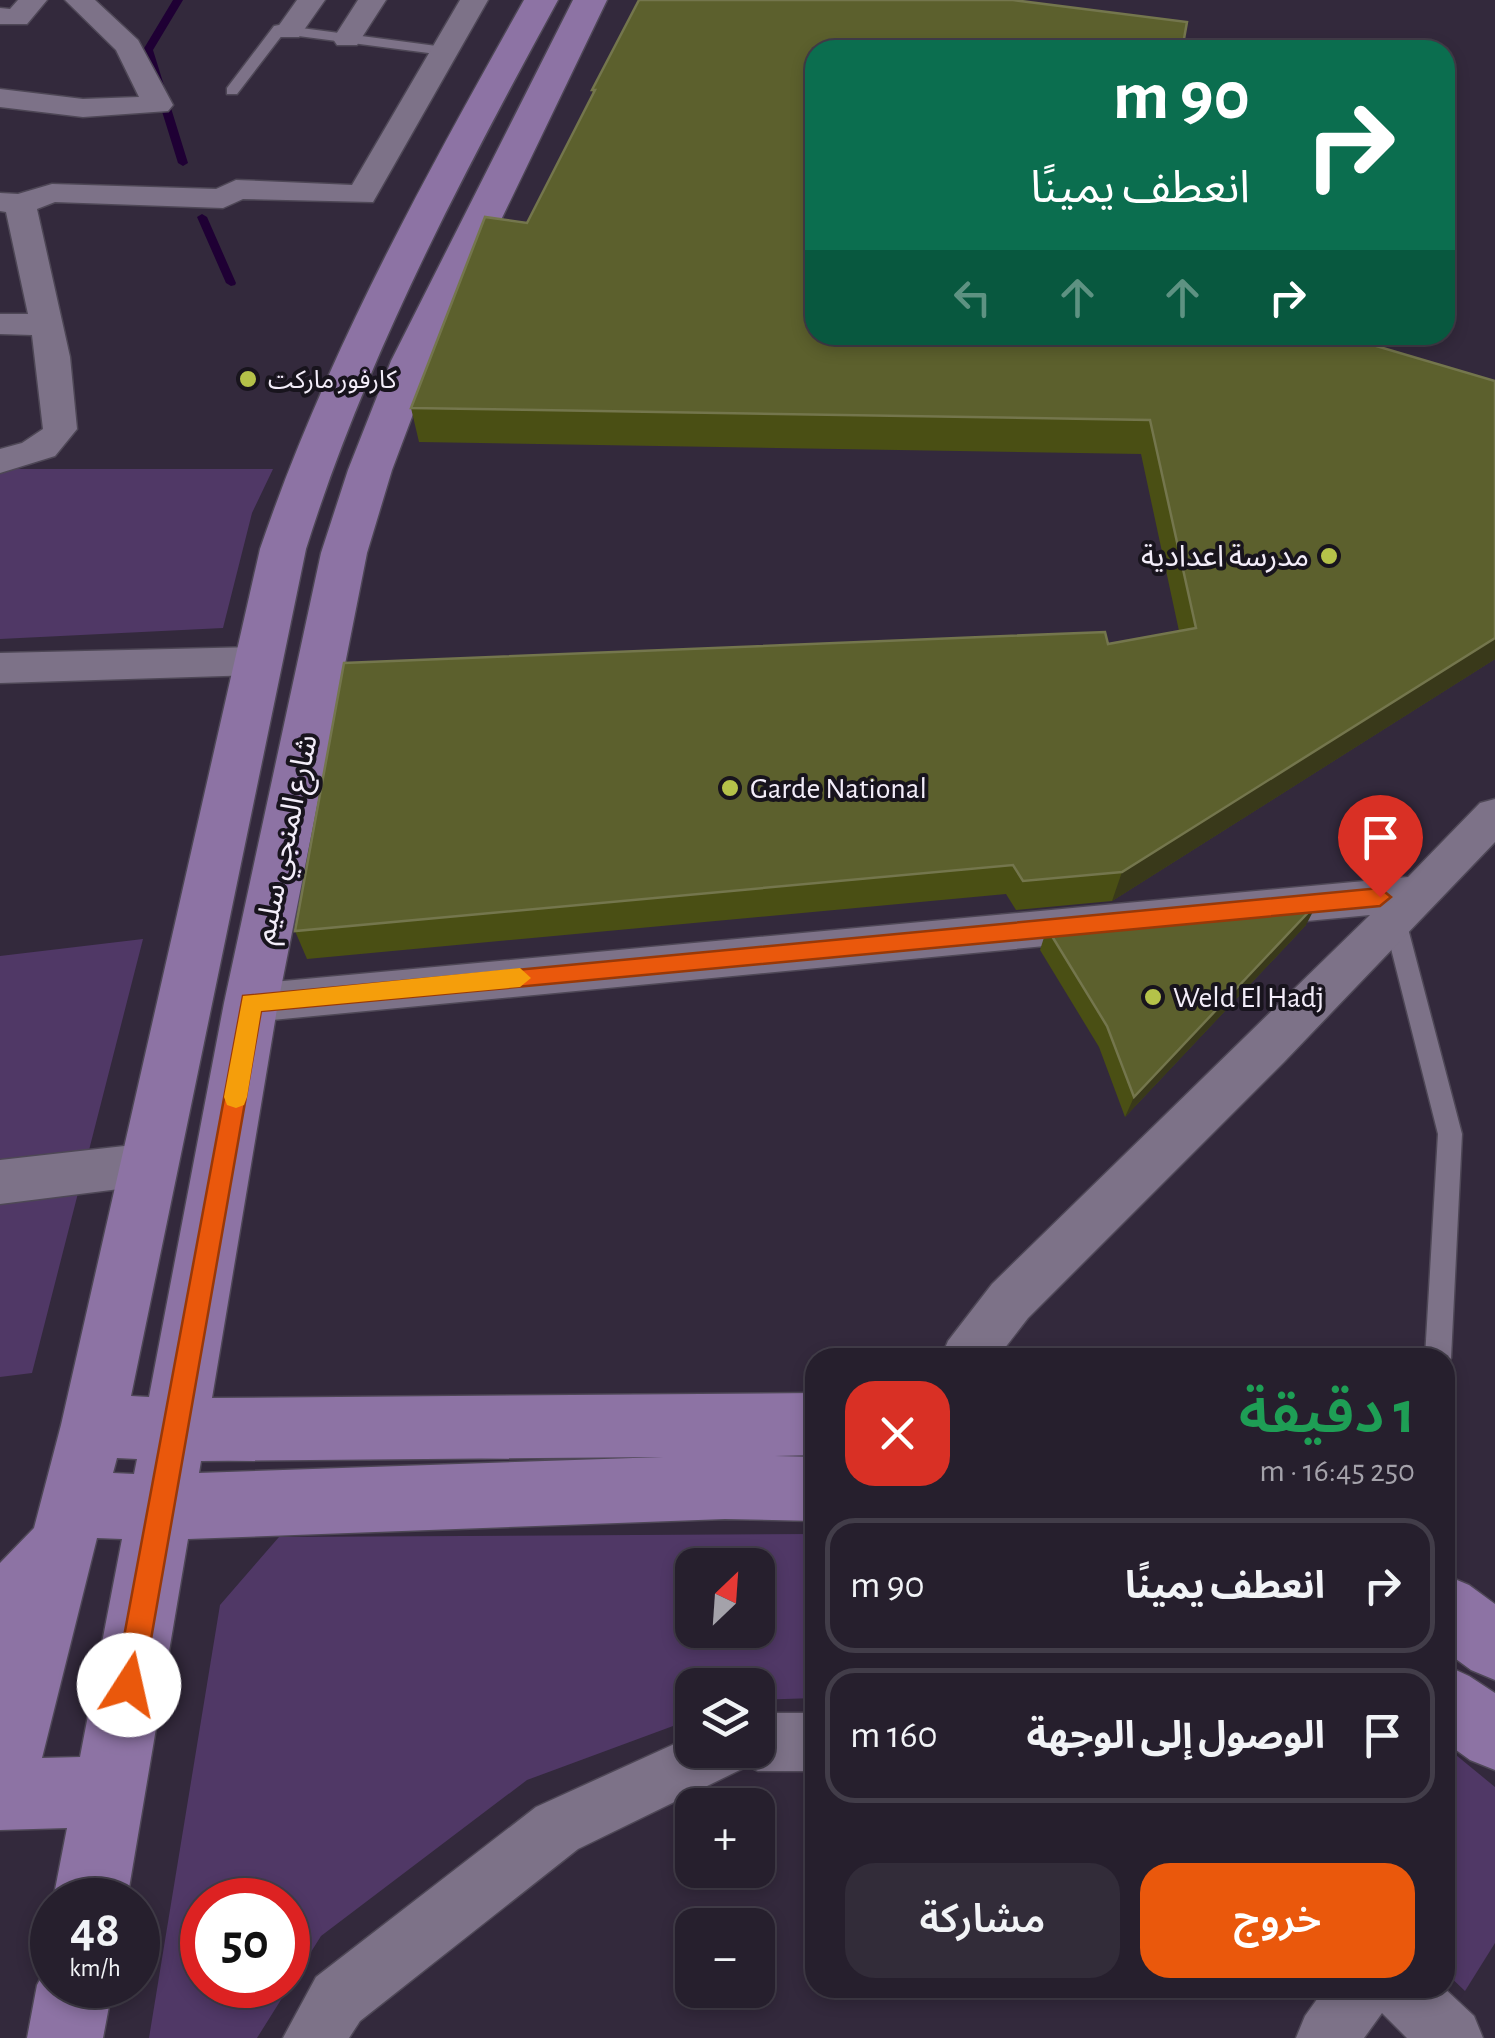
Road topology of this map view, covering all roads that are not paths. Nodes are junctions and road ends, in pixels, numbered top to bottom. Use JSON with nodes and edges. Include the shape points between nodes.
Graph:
{"nodes":[{"id":1,"x":33,"y":0,"type":"edge"},
{"id":2,"x":79,"y":0,"type":"edge"},
{"id":3,"x":311,"y":0,"type":"edge"},
{"id":4,"x":372,"y":0,"type":"edge"},
{"id":5,"x":474,"y":0,"type":"edge"},
{"id":6,"x":540,"y":0,"type":"edge"},
{"id":7,"x":590,"y":0,"type":"edge"},
{"id":8,"x":0,"y":16,"type":"edge"},
{"id":9,"x":290,"y":31,"type":"junction"},
{"id":10,"x":346,"y":38,"type":"junction"},
{"id":11,"x":444,"y":52,"type":"junction"},
{"id":12,"x":232,"y":91,"type":"dead end"},
{"id":13,"x":0,"y":98,"type":"edge"},
{"id":14,"x":10,"y":203,"type":"edge"},
{"id":15,"x":0,"y":324,"type":"edge"},
{"id":16,"x":46,"y":325,"type":"junction"},
{"id":17,"x":0,"y":462,"type":"edge"},
{"id":18,"x":259,"y":662,"type":"junction"},
{"id":19,"x":0,"y":668,"type":"edge"},
{"id":20,"x":1495,"y":815,"type":"edge"},
{"id":21,"x":1407,"y":905,"type":"junction"},
{"id":22,"x":251,"y":1003,"type":"junction"},
{"id":23,"x":151,"y":1164,"type":"junction"},
{"id":24,"x":0,"y":1182,"type":"edge"},
{"id":25,"x":1010,"y":1301,"type":"junction"},
{"id":26,"x":974,"y":1348,"type":"edge"},
{"id":27,"x":1012,"y":1348,"type":"edge"},
{"id":28,"x":1439,"y":1348,"type":"edge"},
{"id":29,"x":805,"y":1424,"type":"edge"},
{"id":30,"x":93,"y":1425,"type":"junction"},
{"id":31,"x":175,"y":1430,"type":"junction"},
{"id":32,"x":805,"y":1490,"type":"edge"},
{"id":33,"x":160,"y":1507,"type":"junction"},
{"id":34,"x":67,"y":1525,"type":"junction"},
{"id":35,"x":0,"y":1611,"type":"edge"},
{"id":36,"x":1455,"y":1617,"type":"edge"},
{"id":37,"x":1495,"y":1646,"type":"edge"},
{"id":38,"x":1455,"y":1707,"type":"edge"},
{"id":39,"x":1495,"y":1736,"type":"edge"},
{"id":40,"x":775,"y":1742,"type":"edge"},
{"id":41,"x":805,"y":1742,"type":"edge"},
{"id":42,"x":687,"y":1768,"type":"edge"},
{"id":43,"x":0,"y":1784,"type":"edge"},
{"id":44,"x":110,"y":1792,"type":"junction"},
{"id":45,"x":0,"y":1794,"type":"edge"},
{"id":46,"x":94,"y":1878,"type":"edge"},
{"id":47,"x":1355,"y":1998,"type":"edge"},
{"id":48,"x":1410,"y":1998,"type":"edge"},
{"id":49,"x":70,"y":2008,"type":"edge"},
{"id":50,"x":65,"y":2038,"type":"edge"},
{"id":51,"x":314,"y":2038,"type":"edge"},
{"id":52,"x":1326,"y":2038,"type":"edge"},
{"id":53,"x":1452,"y":2038,"type":"edge"}],
"edges":[{"from":1,"to":8,"type":"street","via":[[17,18]]},
{"from":2,"to":13,"type":"street","via":[[128,46],[158,106],[83,108]]},
{"from":3,"to":9,"type":"street"},
{"from":4,"to":10,"type":"street"},
{"from":5,"to":11,"type":"street"},
{"from":6,"to":18,"type":"main road","name":"شارع المنجي سليم","via":[[335,402],[287,533]]},
{"from":7,"to":22,"type":"main road","name":"شارع المنجي سليم","via":[[412,361],[370,470],[344,553]]},
{"from":9,"to":10,"type":"lane"},
{"from":9,"to":12,"type":"lane","via":[[279,30]]},
{"from":10,"to":11,"type":"lane"},
{"from":11,"to":14,"type":"street","via":[[362,195],[236,189],[222,199],[52,193]]},
{"from":14,"to":16,"type":"street"},
{"from":15,"to":16,"type":"street"},
{"from":16,"to":17,"type":"street","via":[[60,428],[40,448]]},
{"from":18,"to":19,"type":"street"},
{"from":18,"to":23,"type":"main road","name":"شارع المنجي سليم"},
{"from":20,"to":21,"type":"street"},
{"from":21,"to":22,"type":"street"},
{"from":21,"to":25,"type":"street"},
{"from":21,"to":28,"type":"lane","via":[[1450,1134]]},
{"from":22,"to":31,"type":"main road","name":"شارع المنجي سليم"},
{"from":23,"to":24,"type":"street"},
{"from":23,"to":30,"type":"main road","name":"شارع المنجي سليم"},
{"from":25,"to":26,"type":"street"},
{"from":25,"to":27,"type":"street"},
{"from":29,"to":31,"type":"main road"},
{"from":30,"to":31,"type":"main road"},
{"from":30,"to":34,"type":"main road","name":"شارع المنجي سليم"},
{"from":31,"to":33,"type":"main road","name":"شارع المنجي سليم"},
{"from":32,"to":33,"type":"main road","via":[[705,1487]]},
{"from":33,"to":34,"type":"main road"},
{"from":33,"to":44,"type":"main road","name":"شارع المنجي سليم"},
{"from":34,"to":35,"type":"main road"},
{"from":34,"to":43,"type":"main road","name":"شارع المنجي سليم"},
{"from":36,"to":37,"type":"main road"},
{"from":38,"to":39,"type":"main road"},
{"from":40,"to":41,"type":"street"},
{"from":42,"to":51,"type":"street","via":[[557,1828],[338,1999]]},
{"from":44,"to":45,"type":"main road"},
{"from":44,"to":46,"type":"main road","name":"شارع المنجي سليم"},
{"from":47,"to":52,"type":"street"},
{"from":48,"to":53,"type":"street"},
{"from":49,"to":50,"type":"main road"}]}
